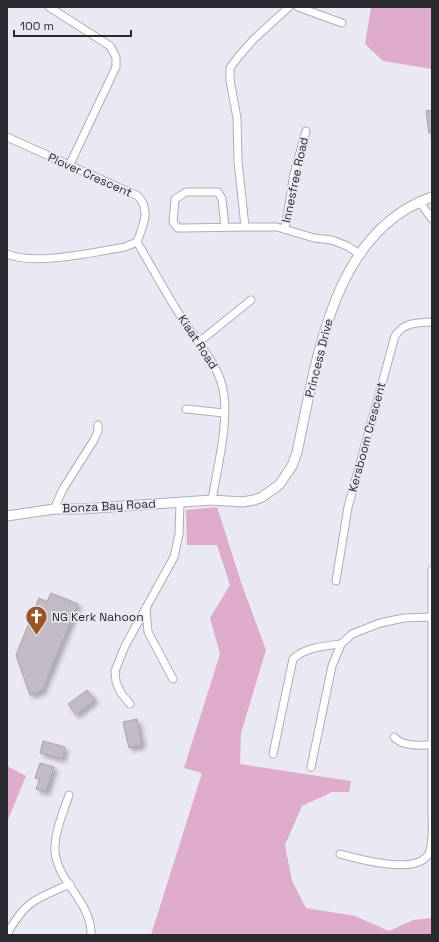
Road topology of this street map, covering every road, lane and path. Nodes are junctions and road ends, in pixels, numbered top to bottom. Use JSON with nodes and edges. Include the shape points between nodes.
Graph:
{"nodes":[{"id":1,"x":50,"y":7,"type":"edge"},
{"id":2,"x":289,"y":7,"type":"edge"},
{"id":3,"x":298,"y":7,"type":"edge"},
{"id":4,"x":342,"y":23,"type":"dead end"},
{"id":5,"x":306,"y":131,"type":"dead end"},
{"id":6,"x":7,"y":137,"type":"edge"},
{"id":7,"x":69,"y":166,"type":"junction"},
{"id":8,"x":432,"y":197,"type":"edge"},
{"id":9,"x":419,"y":201,"type":"junction"},
{"id":10,"x":432,"y":219,"type":"edge"},
{"id":11,"x":245,"y":226,"type":"junction"},
{"id":12,"x":225,"y":227,"type":"junction"},
{"id":13,"x":285,"y":229,"type":"junction"},
{"id":14,"x":137,"y":242,"type":"junction"},
{"id":15,"x":7,"y":254,"type":"edge"},
{"id":16,"x":361,"y":255,"type":"junction"},
{"id":17,"x":251,"y":300,"type":"dead end"},
{"id":18,"x":432,"y":322,"type":"edge"},
{"id":19,"x":199,"y":342,"type":"junction"},
{"id":20,"x":186,"y":409,"type":"dead end"},
{"id":21,"x":224,"y":413,"type":"junction"},
{"id":22,"x":98,"y":425,"type":"dead end"},
{"id":23,"x":212,"y":500,"type":"junction"},
{"id":24,"x":180,"y":503,"type":"junction"},
{"id":25,"x":54,"y":509,"type":"junction"},
{"id":26,"x":7,"y":516,"type":"edge"},
{"id":27,"x":432,"y":570,"type":"edge"},
{"id":28,"x":336,"y":582,"type":"dead end"},
{"id":29,"x":146,"y":608,"type":"junction"},
{"id":30,"x":432,"y":617,"type":"edge"},
{"id":31,"x":341,"y":644,"type":"junction"},
{"id":32,"x":173,"y":680,"type":"dead end"},
{"id":33,"x":130,"y":704,"type":"dead end"},
{"id":34,"x":394,"y":737,"type":"dead end"},
{"id":35,"x":431,"y":745,"type":"edge"},
{"id":36,"x":273,"y":754,"type":"dead end"},
{"id":37,"x":311,"y":767,"type":"dead end"},
{"id":38,"x":69,"y":795,"type":"dead end"},
{"id":39,"x":432,"y":809,"type":"edge"},
{"id":40,"x":340,"y":854,"type":"dead end"},
{"id":41,"x":70,"y":884,"type":"junction"},
{"id":42,"x":7,"y":934,"type":"edge"},
{"id":43,"x":91,"y":935,"type":"edge"}],
"edges":[{"from":1,"to":7,"type":"street","via":[[110,46],[116,57],[116,67]]},
{"from":2,"to":11,"type":"street","via":[[254,39],[230,68],[237,118],[238,161]]},
{"from":3,"to":4,"type":"street"},
{"from":5,"to":13,"type":"street","name":"Innesfree Road","via":[[294,174]]},
{"from":6,"to":7,"type":"street","name":"Plover Crescent"},
{"from":7,"to":14,"type":"street","name":"Plover Crescent","via":[[138,196],[146,213]]},
{"from":8,"to":9,"type":"street","name":"Princess Drive"},
{"from":9,"to":10,"type":"street"},
{"from":9,"to":16,"type":"street","name":"Princess Drive","via":[[388,221]]},
{"from":11,"to":12,"type":"street"},
{"from":11,"to":13,"type":"street"},
{"from":12,"to":12,"type":"street","via":[[176,227],[173,222],[175,199],[186,192],[218,192],[222,199]]},
{"from":13,"to":16,"type":"street","via":[[338,242]]},
{"from":14,"to":15,"type":"street","via":[[125,247],[40,259],[20,258]]},
{"from":14,"to":19,"type":"street","name":"Kiaat Road","via":[[186,325]]},
{"from":16,"to":23,"type":"street","name":"Princess Drive","via":[[342,285],[331,309],[297,452],[288,475],[279,485],[254,500]]},
{"from":17,"to":19,"type":"street"},
{"from":18,"to":28,"type":"street","name":"Kersboom Crescent","via":[[407,324],[395,336],[348,507]]},
{"from":19,"to":21,"type":"street","name":"Kiaat Road","via":[[219,376],[224,396]]},
{"from":20,"to":21,"type":"street"},
{"from":21,"to":23,"type":"street","name":"Kiaat Road"},
{"from":22,"to":25,"type":"street","via":[[97,436]]},
{"from":23,"to":24,"type":"street","name":"Bonza Bay Road"},
{"from":24,"to":25,"type":"street","name":"Bonza Bay Road"},
{"from":24,"to":29,"type":"street","via":[[179,534],[174,557]]},
{"from":25,"to":26,"type":"street","name":"Bonza Bay Road"},
{"from":27,"to":30,"type":"street"},
{"from":29,"to":32,"type":"street","via":[[148,632]]},
{"from":29,"to":33,"type":"street","via":[[115,671],[121,693]]},
{"from":30,"to":31,"type":"street","via":[[404,618],[380,623],[361,629]]},
{"from":30,"to":35,"type":"street"},
{"from":31,"to":36,"type":"street","via":[[316,648],[301,653],[294,659]]},
{"from":31,"to":37,"type":"street","via":[[332,666]]},
{"from":34,"to":35,"type":"street","via":[[408,744]]},
{"from":35,"to":39,"type":"street"},
{"from":38,"to":41,"type":"street","via":[[58,830],[55,851],[58,866]]},
{"from":39,"to":40,"type":"street","via":[[431,847],[427,857],[422,860],[384,865]]},
{"from":41,"to":42,"type":"street","via":[[26,906]]},
{"from":41,"to":43,"type":"street","via":[[91,921]]}]}
